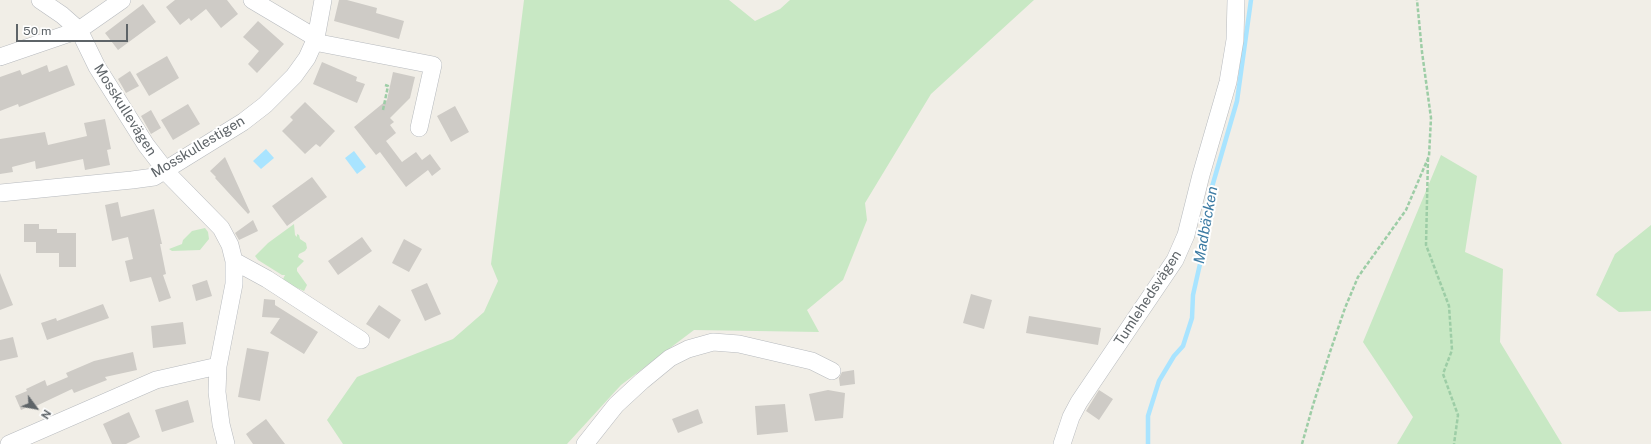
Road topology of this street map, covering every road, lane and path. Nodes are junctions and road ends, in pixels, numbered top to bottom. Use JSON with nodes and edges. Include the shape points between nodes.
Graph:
{"nodes":[{"id":1,"x":40,"y":0,"type":"edge"},
{"id":2,"x":122,"y":0,"type":"edge"},
{"id":3,"x":252,"y":0,"type":"edge"},
{"id":4,"x":323,"y":0,"type":"edge"},
{"id":5,"x":1236,"y":0,"type":"edge"},
{"id":6,"x":1417,"y":0,"type":"edge"},
{"id":7,"x":79,"y":30,"type":"junction"},
{"id":8,"x":315,"y":40,"type":"junction"},
{"id":9,"x":0,"y":57,"type":"edge"},
{"id":10,"x":385,"y":85,"type":"dead end"},
{"id":11,"x":383,"y":110,"type":"dead end"},
{"id":12,"x":420,"y":128,"type":"dead end"},
{"id":13,"x":1428,"y":156,"type":"junction"},
{"id":14,"x":164,"y":170,"type":"junction"},
{"id":15,"x":0,"y":193,"type":"edge"},
{"id":16,"x":234,"y":261,"type":"junction"},
{"id":17,"x":362,"y":340,"type":"dead end"},
{"id":18,"x":218,"y":366,"type":"junction"},
{"id":19,"x":832,"y":371,"type":"dead end"},
{"id":20,"x":9,"y":444,"type":"edge"},
{"id":21,"x":226,"y":444,"type":"edge"},
{"id":22,"x":585,"y":444,"type":"edge"},
{"id":23,"x":1062,"y":444,"type":"edge"},
{"id":24,"x":1302,"y":444,"type":"edge"},
{"id":25,"x":1454,"y":444,"type":"edge"}],
"edges":[{"from":1,"to":7,"type":"street","name":"Mosskullevägen"},
{"from":2,"to":7,"type":"street"},
{"from":3,"to":8,"type":"street"},
{"from":4,"to":8,"type":"street","name":"Mosskullestigen"},
{"from":5,"to":23,"type":"street","name":"Tumlehedsvägen","via":[[1235,40],[1228,82],[1186,235],[1175,260],[1079,402]]},
{"from":6,"to":13,"type":"path","via":[[1431,118]]},
{"from":7,"to":9,"type":"street"},
{"from":7,"to":14,"type":"street","name":"Mosskullevägen","via":[[117,100]]},
{"from":8,"to":12,"type":"street","via":[[433,64]]},
{"from":8,"to":14,"type":"street","name":"Mosskullestigen","via":[[307,58],[294,76],[265,105],[243,122]]},
{"from":10,"to":11,"type":"path","via":[[388,86]]},
{"from":13,"to":24,"type":"path","via":[[1406,210],[1358,277],[1345,308]]},
{"from":13,"to":25,"type":"path","via":[[1426,245],[1449,306],[1452,350],[1443,374],[1458,415]]},
{"from":14,"to":15,"type":"street","name":"Mosskullestigen","via":[[154,177]]},
{"from":14,"to":16,"type":"street","name":"Mosskullevägen","via":[[221,228],[230,245]]},
{"from":16,"to":17,"type":"street","via":[[267,279]]},
{"from":16,"to":18,"type":"street","name":"Mosskullevägen","via":[[234,284]]},
{"from":18,"to":20,"type":"street","via":[[156,380]]},
{"from":18,"to":21,"type":"street","name":"Mosskullevägen","via":[[217,392]]},
{"from":19,"to":22,"type":"street","via":[[812,361],[739,344],[713,342],[688,349],[670,358],[642,381],[616,405]]}]}
